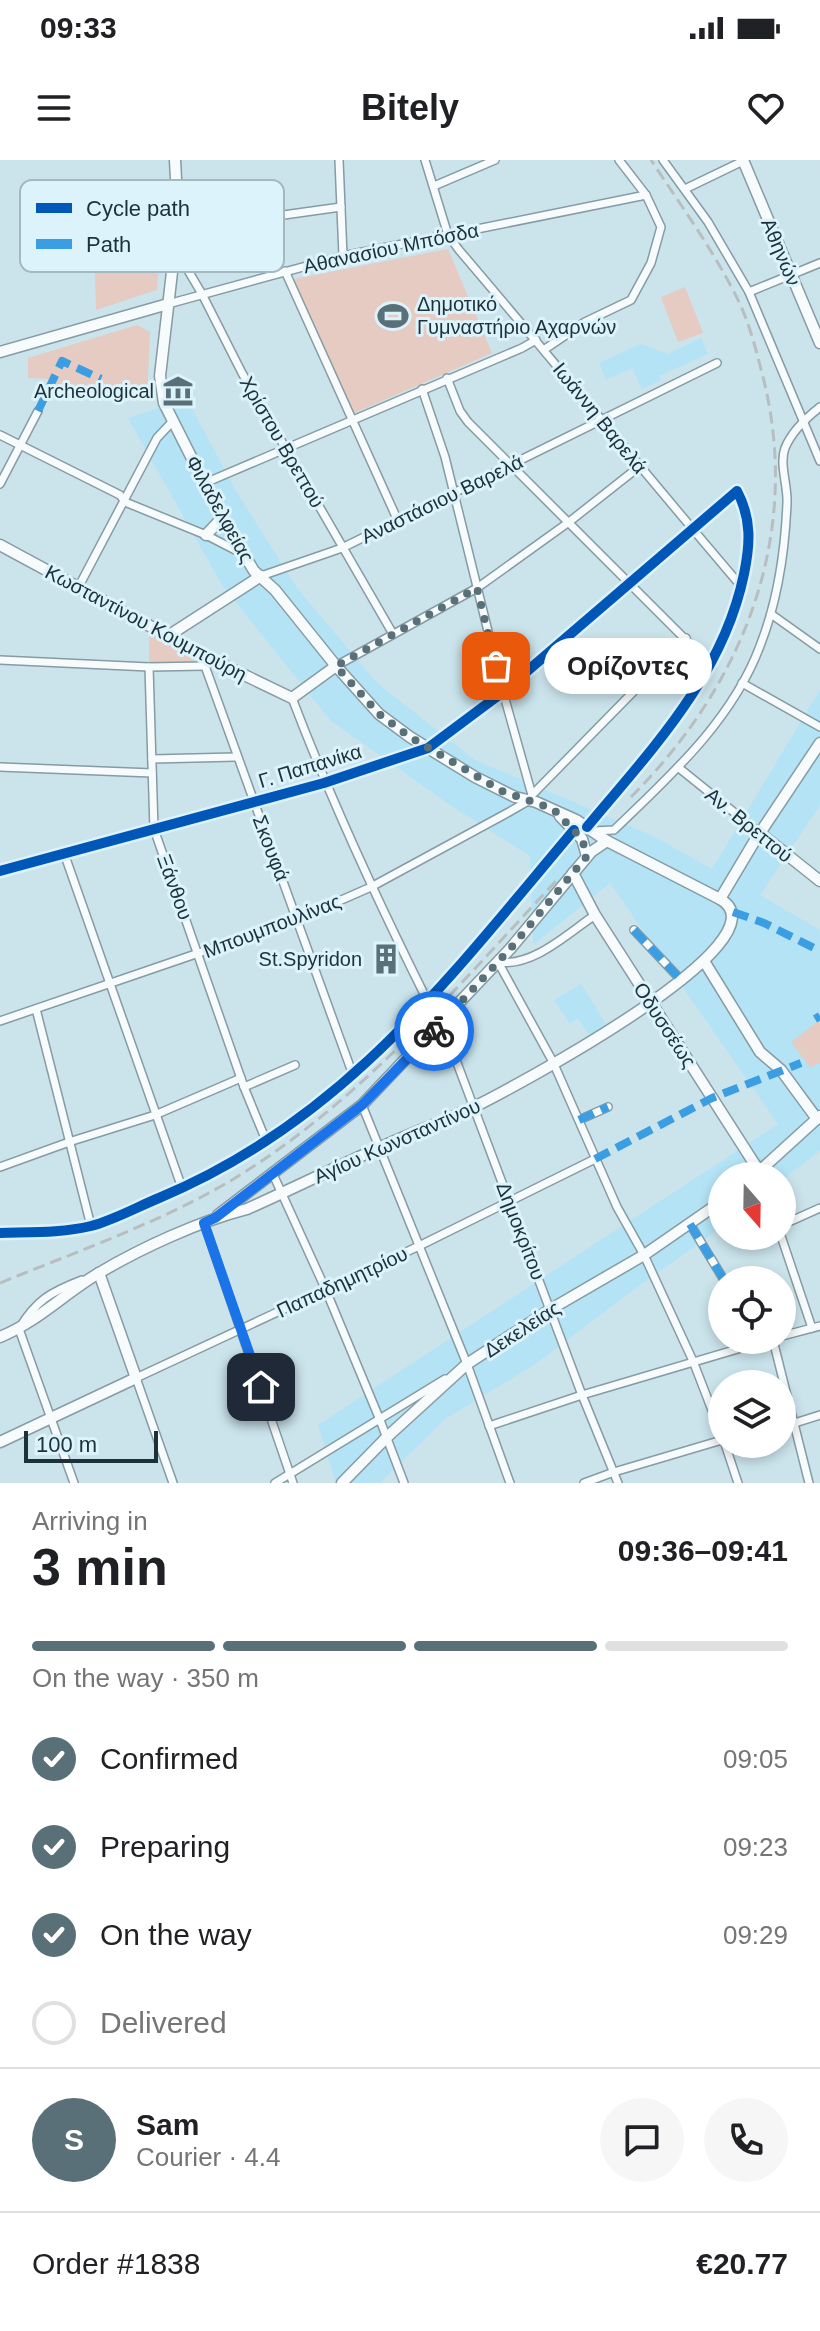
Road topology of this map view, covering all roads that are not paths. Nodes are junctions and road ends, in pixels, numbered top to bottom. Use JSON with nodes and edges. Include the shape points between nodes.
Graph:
{"nodes":[{"id":1,"x":175,"y":160,"type":"edge"},
{"id":2,"x":339,"y":160,"type":"edge"},
{"id":3,"x":425,"y":160,"type":"edge"},
{"id":4,"x":495,"y":160,"type":"edge"},
{"id":5,"x":619,"y":160,"type":"edge"},
{"id":6,"x":663,"y":160,"type":"edge"},
{"id":7,"x":744,"y":160,"type":"edge"},
{"id":8,"x":175,"y":180,"type":"edge"},
{"id":9,"x":434,"y":186,"type":"junction"},
{"id":10,"x":685,"y":189,"type":"junction"},
{"id":11,"x":646,"y":195,"type":"junction"},
{"id":12,"x":341,"y":207,"type":"junction"},
{"id":13,"x":284,"y":215,"type":"edge"},
{"id":14,"x":448,"y":235,"type":"junction"},
{"id":15,"x":343,"y":256,"type":"junction"},
{"id":16,"x":820,"y":263,"type":"edge"},
{"id":17,"x":285,"y":271,"type":"joint"},
{"id":18,"x":171,"y":272,"type":"edge"},
{"id":19,"x":189,"y":272,"type":"edge"},
{"id":20,"x":281,"y":272,"type":"edge"},
{"id":21,"x":789,"y":274,"type":"junction"},
{"id":22,"x":749,"y":292,"type":"junction"},
{"id":23,"x":202,"y":294,"type":"junction"},
{"id":24,"x":168,"y":304,"type":"junction"},
{"id":25,"x":536,"y":340,"type":"junction"},
{"id":26,"x":820,"y":343,"type":"edge"},
{"id":27,"x":545,"y":349,"type":"junction"},
{"id":28,"x":0,"y":352,"type":"edge"},
{"id":29,"x":717,"y":363,"type":"dead end"},
{"id":30,"x":447,"y":378,"type":"junction"},
{"id":31,"x":422,"y":389,"type":"junction"},
{"id":32,"x":820,"y":407,"type":"edge"},
{"id":33,"x":38,"y":411,"type":"dead end"},
{"id":34,"x":353,"y":418,"type":"junction"},
{"id":35,"x":601,"y":421,"type":"junction"},
{"id":36,"x":803,"y":421,"type":"junction"},
{"id":37,"x":172,"y":422,"type":"junction"},
{"id":38,"x":0,"y":435,"type":"edge"},
{"id":39,"x":20,"y":445,"type":"junction"},
{"id":40,"x":285,"y":450,"type":"junction"},
{"id":41,"x":820,"y":461,"type":"edge"},
{"id":42,"x":512,"y":465,"type":"junction"},
{"id":43,"x":640,"y":466,"type":"junction"},
{"id":44,"x":205,"y":483,"type":"junction"},
{"id":45,"x":0,"y":484,"type":"edge"},
{"id":46,"x":454,"y":493,"type":"junction"},
{"id":47,"x":125,"y":502,"type":"junction"},
{"id":48,"x":222,"y":518,"type":"junction"},
{"id":49,"x":398,"y":521,"type":"junction"},
{"id":50,"x":569,"y":522,"type":"junction"},
{"id":51,"x":692,"y":528,"type":"junction"},
{"id":52,"x":206,"y":535,"type":"junction"},
{"id":53,"x":0,"y":545,"type":"edge"},
{"id":54,"x":342,"y":548,"type":"junction"},
{"id":55,"x":243,"y":554,"type":"junction"},
{"id":56,"x":261,"y":576,"type":"junction"},
{"id":57,"x":630,"y":582,"type":"junction"},
{"id":58,"x":741,"y":586,"type":"junction"},
{"id":59,"x":78,"y":588,"type":"junction"},
{"id":60,"x":477,"y":588,"type":"junction"},
{"id":61,"x":771,"y":614,"type":"junction"},
{"id":62,"x":393,"y":634,"type":"junction"},
{"id":63,"x":168,"y":636,"type":"junction"},
{"id":64,"x":686,"y":638,"type":"junction"},
{"id":65,"x":820,"y":649,"type":"edge"},
{"id":66,"x":0,"y":660,"type":"edge"},
{"id":67,"x":207,"y":662,"type":"junction"},
{"id":68,"x":336,"y":666,"type":"junction"},
{"id":69,"x":712,"y":666,"type":"junction"},
{"id":70,"x":149,"y":667,"type":"junction"},
{"id":71,"x":742,"y":683,"type":"junction"},
{"id":72,"x":503,"y":692,"type":"junction"},
{"id":73,"x":292,"y":698,"type":"junction"},
{"id":74,"x":820,"y":727,"type":"edge"},
{"id":75,"x":820,"y":743,"type":"edge"},
{"id":76,"x":428,"y":748,"type":"junction"},
{"id":77,"x":236,"y":757,"type":"junction"},
{"id":78,"x":152,"y":759,"type":"junction"},
{"id":79,"x":0,"y":767,"type":"edge"},
{"id":80,"x":679,"y":768,"type":"junction"},
{"id":81,"x":152,"y":773,"type":"junction"},
{"id":82,"x":324,"y":783,"type":"junction"},
{"id":83,"x":531,"y":798,"type":"junction"},
{"id":84,"x":253,"y":802,"type":"junction"},
{"id":85,"x":553,"y":809,"type":"junction"},
{"id":86,"x":154,"y":829,"type":"junction"},
{"id":87,"x":590,"y":829,"type":"junction"},
{"id":88,"x":574,"y":830,"type":"junction"},
{"id":89,"x":761,"y":834,"type":"junction"},
{"id":90,"x":607,"y":841,"type":"junction"},
{"id":91,"x":64,"y":853,"type":"junction"},
{"id":92,"x":587,"y":856,"type":"junction"},
{"id":93,"x":0,"y":871,"type":"edge"},
{"id":94,"x":573,"y":873,"type":"junction"},
{"id":95,"x":820,"y":881,"type":"edge"},
{"id":96,"x":371,"y":887,"type":"junction"},
{"id":97,"x":720,"y":899,"type":"junction"},
{"id":98,"x":595,"y":915,"type":"junction"},
{"id":99,"x":298,"y":919,"type":"junction"},
{"id":100,"x":634,"y":930,"type":"dead end"},
{"id":101,"x":198,"y":953,"type":"junction"},
{"id":102,"x":704,"y":961,"type":"junction"},
{"id":103,"x":498,"y":962,"type":"junction"},
{"id":104,"x":682,"y":981,"type":"junction"},
{"id":105,"x":110,"y":983,"type":"junction"},
{"id":106,"x":428,"y":1002,"type":"junction"},
{"id":107,"x":651,"y":1003,"type":"junction"},
{"id":108,"x":36,"y":1009,"type":"junction"},
{"id":109,"x":0,"y":1021,"type":"edge"},
{"id":110,"x":442,"y":1023,"type":"junction"},
{"id":111,"x":553,"y":1062,"type":"junction"},
{"id":112,"x":295,"y":1065,"type":"dead end"},
{"id":113,"x":353,"y":1075,"type":"junction"},
{"id":114,"x":241,"y":1078,"type":"junction"},
{"id":115,"x":244,"y":1087,"type":"junction"},
{"id":116,"x":362,"y":1105,"type":"junction"},
{"id":117,"x":475,"y":1107,"type":"junction"},
{"id":118,"x":608,"y":1107,"type":"dead end"},
{"id":119,"x":155,"y":1115,"type":"junction"},
{"id":120,"x":818,"y":1117,"type":"edge"},
{"id":121,"x":579,"y":1120,"type":"junction"},
{"id":122,"x":72,"y":1141,"type":"junction"},
{"id":123,"x":267,"y":1143,"type":"junction"},
{"id":124,"x":380,"y":1147,"type":"junction"},
{"id":125,"x":595,"y":1159,"type":"junction"},
{"id":126,"x":750,"y":1162,"type":"edge"},
{"id":127,"x":771,"y":1162,"type":"edge"},
{"id":128,"x":0,"y":1167,"type":"edge"},
{"id":129,"x":272,"y":1172,"type":"junction"},
{"id":130,"x":182,"y":1188,"type":"junction"},
{"id":131,"x":281,"y":1194,"type":"junction"},
{"id":132,"x":509,"y":1200,"type":"junction"},
{"id":133,"x":820,"y":1208,"type":"edge"},
{"id":134,"x":708,"y":1211,"type":"edge"},
{"id":135,"x":215,"y":1218,"type":"junction"},
{"id":136,"x":796,"y":1219,"type":"edge"},
{"id":137,"x":204,"y":1223,"type":"junction"},
{"id":138,"x":690,"y":1224,"type":"junction"},
{"id":139,"x":91,"y":1226,"type":"junction"},
{"id":140,"x":0,"y":1233,"type":"edge"},
{"id":141,"x":419,"y":1246,"type":"junction"},
{"id":142,"x":786,"y":1250,"type":"edge"},
{"id":143,"x":644,"y":1255,"type":"junction"},
{"id":144,"x":716,"y":1266,"type":"edge"},
{"id":145,"x":99,"y":1273,"type":"junction"},
{"id":146,"x":325,"y":1288,"type":"junction"},
{"id":147,"x":551,"y":1309,"type":"junction"},
{"id":148,"x":816,"y":1327,"type":"edge"},
{"id":149,"x":19,"y":1329,"type":"junction"},
{"id":150,"x":241,"y":1329,"type":"junction"},
{"id":151,"x":796,"y":1332,"type":"edge"},
{"id":152,"x":0,"y":1337,"type":"edge"},
{"id":153,"x":715,"y":1354,"type":"edge"},
{"id":154,"x":693,"y":1361,"type":"junction"},
{"id":155,"x":467,"y":1364,"type":"junction"},
{"id":156,"x":136,"y":1378,"type":"junction"},
{"id":157,"x":582,"y":1395,"type":"junction"},
{"id":158,"x":708,"y":1400,"type":"edge"},
{"id":159,"x":820,"y":1415,"type":"edge"},
{"id":160,"x":51,"y":1418,"type":"junction"},
{"id":161,"x":380,"y":1420,"type":"junction"},
{"id":162,"x":796,"y":1423,"type":"edge"},
{"id":163,"x":489,"y":1426,"type":"junction"},
{"id":164,"x":796,"y":1432,"type":"edge"},
{"id":165,"x":387,"y":1437,"type":"junction"},
{"id":166,"x":0,"y":1442,"type":"edge"},
{"id":167,"x":708,"y":1444,"type":"edge"},
{"id":168,"x":729,"y":1458,"type":"edge"},
{"id":169,"x":614,"y":1472,"type":"junction"},
{"id":170,"x":292,"y":1479,"type":"edge"},
{"id":171,"x":74,"y":1483,"type":"edge"},
{"id":172,"x":173,"y":1483,"type":"edge"},
{"id":173,"x":275,"y":1483,"type":"edge"},
{"id":174,"x":342,"y":1483,"type":"edge"},
{"id":175,"x":404,"y":1483,"type":"edge"},
{"id":176,"x":510,"y":1483,"type":"edge"},
{"id":177,"x":584,"y":1483,"type":"edge"},
{"id":178,"x":618,"y":1483,"type":"edge"},
{"id":179,"x":738,"y":1483,"type":"edge"},
{"id":180,"x":809,"y":1483,"type":"edge"}],
"edges":[{"from":1,"to":8,"type":"main road","name":"Φιλαδελφείας"},
{"from":2,"to":12,"type":"street"},
{"from":3,"to":9,"type":"street","name":"Ιωάννη Βαρελά"},
{"from":4,"to":9,"type":"street"},
{"from":5,"to":11,"type":"street"},
{"from":6,"to":10,"type":"street"},
{"from":7,"to":10,"type":"street"},
{"from":7,"to":21,"type":"main road","name":"Αθηνών"},
{"from":9,"to":14,"type":"street","name":"Ιωάννη Βαρελά"},
{"from":10,"to":22,"type":"street"},
{"from":11,"to":14,"type":"street","name":"Αθανασίου Μπόσδα"},
{"from":11,"to":27,"type":"street","via":[[661,227],[651,263],[631,300]]},
{"from":12,"to":13,"type":"street"},
{"from":12,"to":15,"type":"street"},
{"from":14,"to":15,"type":"street","name":"Αθανασίου Μπόσδα"},
{"from":14,"to":25,"type":"street","name":"Ιωάννη Βαρελά"},
{"from":15,"to":17,"type":"street","name":"Αθανασίου Μπόσδα"},
{"from":16,"to":21,"type":"street"},
{"from":17,"to":34,"type":"street"},
{"from":18,"to":24,"type":"main road","name":"Φιλαδελφείας"},
{"from":19,"to":23,"type":"street","name":"Χρίστου Βρεττού"},
{"from":20,"to":23,"type":"street","name":"Αθανασίου Μπόσδα"},
{"from":21,"to":22,"type":"street"},
{"from":21,"to":26,"type":"main road","name":"Αθηνών"},
{"from":22,"to":36,"type":"street"},
{"from":23,"to":24,"type":"street","name":"Αθανασίου Μπόσδα"},
{"from":23,"to":40,"type":"street","name":"Χρίστου Βρεττού"},
{"from":24,"to":28,"type":"main road","name":"Αθανασίου Μπόσδα"},
{"from":24,"to":37,"type":"main road","name":"Φιλαδελφείας","via":[[160,376]]},
{"from":25,"to":27,"type":"street","name":"Ιωάννη Βαρελά"},
{"from":25,"to":30,"type":"street"},
{"from":27,"to":35,"type":"street","name":"Ιωάννη Βαρελά"},
{"from":29,"to":35,"type":"street","name":"Αναστάσιου Βαρελά"},
{"from":30,"to":31,"type":"street"},
{"from":30,"to":42,"type":"street","via":[[468,422]]},
{"from":31,"to":34,"type":"street"},
{"from":31,"to":46,"type":"street"},
{"from":32,"to":36,"type":"street"},
{"from":33,"to":39,"type":"street"},
{"from":34,"to":40,"type":"street"},
{"from":34,"to":49,"type":"street"},
{"from":35,"to":42,"type":"street","name":"Αναστάσιου Βαρελά"},
{"from":35,"to":43,"type":"street","name":"Ιωάννη Βαρελά"},
{"from":36,"to":41,"type":"street"},
{"from":36,"to":61,"type":"street","via":[[785,449],[785,546]]},
{"from":37,"to":44,"type":"main road","name":"Φιλαδελφείας"},
{"from":37,"to":47,"type":"street","via":[[157,438]]},
{"from":38,"to":39,"type":"street"},
{"from":39,"to":45,"type":"street"},
{"from":39,"to":47,"type":"street"},
{"from":40,"to":44,"type":"street"},
{"from":40,"to":54,"type":"street","name":"Χρίστου Βρεττού"},
{"from":42,"to":46,"type":"street","name":"Αναστάσιου Βαρελά"},
{"from":42,"to":50,"type":"street"},
{"from":43,"to":50,"type":"street"},
{"from":43,"to":51,"type":"street","name":"Ιωάννη Βαρελά"},
{"from":44,"to":48,"type":"main road","name":"Φιλαδελφείας"},
{"from":46,"to":49,"type":"street","name":"Αναστάσιου Βαρελά"},
{"from":46,"to":60,"type":"street"},
{"from":47,"to":52,"type":"street"},
{"from":47,"to":59,"type":"street"},
{"from":48,"to":52,"type":"main road"},
{"from":48,"to":55,"type":"main road","name":"Φιλαδελφείας"},
{"from":49,"to":54,"type":"street","name":"Αναστάσιου Βαρελά"},
{"from":50,"to":57,"type":"street"},
{"from":50,"to":60,"type":"street"},
{"from":51,"to":57,"type":"street","name":"Γ. Παπανίκα"},
{"from":51,"to":58,"type":"street","name":"Ιωάννη Βαρελά"},
{"from":51,"to":58,"type":"street","name":"Γ. Παπανίκα","via":[[737,491],[750,531]]},
{"from":52,"to":55,"type":"street"},
{"from":53,"to":59,"type":"main road","name":"Κωσταντίνου Κουμπούρη"},
{"from":54,"to":56,"type":"street","name":"Αναστάσιου Βαρελά"},
{"from":54,"to":62,"type":"street","name":"Χρίστου Βρεττού"},
{"from":55,"to":56,"type":"main road","name":"Φιλαδελφείας"},
{"from":56,"to":63,"type":"main road","name":"Αναστάσιου Βαρελά"},
{"from":56,"to":68,"type":"main road","name":"Φιλαδελφείας"},
{"from":57,"to":64,"type":"street"},
{"from":57,"to":72,"type":"street","name":"Γ. Παπανίκα"},
{"from":58,"to":69,"type":"street"},
{"from":59,"to":63,"type":"main road","name":"Κωσταντίνου Κουμπούρη"},
{"from":60,"to":62,"type":"street"},
{"from":60,"to":72,"type":"street"},
{"from":61,"to":65,"type":"street"},
{"from":61,"to":71,"type":"street"},
{"from":62,"to":68,"type":"street"},
{"from":63,"to":67,"type":"main road","name":"Κωσταντίνου Κουμπούρη"},
{"from":64,"to":69,"type":"street"},
{"from":64,"to":83,"type":"street","name":"Μπουμπουλίνας"},
{"from":66,"to":70,"type":"street"},
{"from":67,"to":70,"type":"street"},
{"from":67,"to":73,"type":"main road","name":"Κωσταντίνου Κουμπούρη"},
{"from":67,"to":77,"type":"street","name":"Σκουφά"},
{"from":68,"to":73,"type":"main road"},
{"from":68,"to":76,"type":"main road","name":"Φιλαδελφείας","via":[[379,714]]},
{"from":69,"to":87,"type":"street"},
{"from":70,"to":78,"type":"street","name":"Ξάνθου"},
{"from":71,"to":74,"type":"street"},
{"from":71,"to":80,"type":"street"},
{"from":72,"to":76,"type":"street","name":"Γ. Παπανίκα"},
{"from":72,"to":83,"type":"street"},
{"from":73,"to":82,"type":"street"},
{"from":75,"to":89,"type":"main road"},
{"from":76,"to":82,"type":"street","name":"Γ. Παπανίκα"},
{"from":76,"to":83,"type":"main road","name":"Φιλαδελφείας","via":[[502,791]]},
{"from":77,"to":78,"type":"street"},
{"from":77,"to":84,"type":"street","name":"Σκουφά"},
{"from":78,"to":81,"type":"street","name":"Ξάνθου"},
{"from":79,"to":81,"type":"street"},
{"from":80,"to":87,"type":"street","via":[[614,830]]},
{"from":80,"to":89,"type":"street","name":"Αν. Βρεττού"},
{"from":81,"to":86,"type":"street","name":"Ξάνθου"},
{"from":82,"to":84,"type":"street","name":"Γ. Παπανίκα"},
{"from":82,"to":96,"type":"street"},
{"from":83,"to":85,"type":"main road","name":"Φιλαδελφείας"},
{"from":83,"to":96,"type":"street","name":"Μπουμπουλίνας"},
{"from":84,"to":86,"type":"street","name":"Γ. Παπανίκα"},
{"from":84,"to":99,"type":"street","name":"Σκουφά"},
{"from":85,"to":87,"type":"main road","name":"Φιλαδελφείας"},
{"from":85,"to":88,"type":"main road","name":"Φιλαδελφείας"},
{"from":86,"to":91,"type":"street","name":"Γ. Παπανίκα"},
{"from":86,"to":101,"type":"street","name":"Ξάνθου"},
{"from":87,"to":90,"type":"main road","name":"Φιλαδελφείας"},
{"from":88,"to":92,"type":"main road","name":"Φιλαδελφείας"},
{"from":88,"to":106,"type":"street"},
{"from":89,"to":95,"type":"main road","name":"Αν. Βρεττού"},
{"from":89,"to":97,"type":"main road"},
{"from":90,"to":92,"type":"main road"},
{"from":90,"to":97,"type":"main road","name":"Φιλαδελφείας"},
{"from":91,"to":93,"type":"street","name":"Γ. Παπανίκα"},
{"from":91,"to":105,"type":"street"},
{"from":92,"to":94,"type":"main road"},
{"from":94,"to":98,"type":"main road","name":"Οδυσσέως"},
{"from":94,"to":103,"type":"main road"},
{"from":96,"to":99,"type":"street","name":"Μπουμπουλίνας"},
{"from":96,"to":106,"type":"street"},
{"from":97,"to":102,"type":"main road","name":"Αγίου Κωνσταντίνου","via":[[731,908],[732,922]]},
{"from":98,"to":103,"type":"street","via":[[523,960]]},
{"from":98,"to":107,"type":"main road","name":"Οδυσσέως"},
{"from":99,"to":101,"type":"street","name":"Μπουμπουλίνας"},
{"from":99,"to":113,"type":"street","name":"Σκουφά"},
{"from":100,"to":104,"type":"street"},
{"from":101,"to":105,"type":"street","name":"Μπουμπουλίνας"},
{"from":101,"to":114,"type":"street","name":"Ξάνθου"},
{"from":102,"to":104,"type":"main road","name":"Αγίου Κωνσταντίνου"},
{"from":102,"to":120,"type":"main road","via":[[760,1052]]},
{"from":103,"to":110,"type":"main road"},
{"from":103,"to":111,"type":"street"},
{"from":104,"to":107,"type":"main road","name":"Αγίου Κωνσταντίνου"},
{"from":105,"to":108,"type":"street","name":"Μπουμπουλίνας"},
{"from":105,"to":119,"type":"street"},
{"from":106,"to":113,"type":"street"},
{"from":107,"to":111,"type":"main road","name":"Αγίου Κωνσταντίνου"},
{"from":107,"to":126,"type":"main road","name":"Οδυσσέως"},
{"from":108,"to":109,"type":"street","name":"Μπουμπουλίνας"},
{"from":108,"to":122,"type":"street"},
{"from":110,"to":116,"type":"main road"},
{"from":110,"to":117,"type":"street","name":"Δημοκρίτου"},
{"from":111,"to":117,"type":"main road","name":"Αγίου Κωνσταντίνου"},
{"from":111,"to":121,"type":"street"},
{"from":112,"to":115,"type":"street"},
{"from":113,"to":123,"type":"street"},
{"from":114,"to":115,"type":"street","name":"Ξάνθου"},
{"from":114,"to":119,"type":"street"},
{"from":115,"to":123,"type":"street","name":"Ξάνθου"},
{"from":116,"to":124,"type":"street"},
{"from":116,"to":129,"type":"main road"},
{"from":117,"to":124,"type":"main road","name":"Αγίου Κωνσταντίνου"},
{"from":117,"to":132,"type":"street","name":"Δημοκρίτου"},
{"from":118,"to":121,"type":"street"},
{"from":119,"to":122,"type":"street"},
{"from":119,"to":130,"type":"street"},
{"from":120,"to":127,"type":"main road"},
{"from":121,"to":125,"type":"street"},
{"from":122,"to":128,"type":"street"},
{"from":122,"to":139,"type":"street"},
{"from":123,"to":130,"type":"street"},
{"from":124,"to":131,"type":"main road","name":"Αγίου Κωνσταντίνου"},
{"from":124,"to":141,"type":"street"},
{"from":125,"to":132,"type":"street","name":"Παπαδημητρίου"},
{"from":125,"to":143,"type":"street"},
{"from":129,"to":131,"type":"street"},
{"from":129,"to":135,"type":"main road"},
{"from":130,"to":139,"type":"street"},
{"from":131,"to":135,"type":"main road","name":"Αγίου Κωνσταντίνου"},
{"from":131,"to":146,"type":"street"},
{"from":132,"to":141,"type":"street","name":"Παπαδημητρίου"},
{"from":132,"to":147,"type":"street","name":"Δημοκρίτου"},
{"from":133,"to":136,"type":"street"},
{"from":134,"to":138,"type":"main road","name":"Δεκελείας"},
{"from":135,"to":137,"type":"main road","name":"Αγίου Κωνσταντίνου"},
{"from":137,"to":145,"type":"main road","name":"Αγίου Κωνσταντίνου"},
{"from":137,"to":150,"type":"street"},
{"from":138,"to":143,"type":"main road","name":"Δεκελείας"},
{"from":138,"to":144,"type":"street"},
{"from":139,"to":140,"type":"street"},
{"from":141,"to":146,"type":"street","name":"Παπαδημητρίου"},
{"from":141,"to":155,"type":"street"},
{"from":142,"to":148,"type":"street"},
{"from":143,"to":147,"type":"main road","name":"Δεκελείας"},
{"from":143,"to":154,"type":"street"},
{"from":145,"to":149,"type":"main road","name":"Αγίου Κωνσταντίνου"},
{"from":145,"to":156,"type":"main road"},
{"from":146,"to":150,"type":"street","name":"Παπαδημητρίου"},
{"from":146,"to":161,"type":"street"},
{"from":147,"to":155,"type":"main road","name":"Δεκελείας"},
{"from":147,"to":157,"type":"street","name":"Δημοκρίτου"},
{"from":148,"to":151,"type":"street"},
{"from":149,"to":152,"type":"main road","name":"Αγίου Κωνσταντίνου"},
{"from":149,"to":160,"type":"street"},
{"from":150,"to":156,"type":"street","name":"Παπαδημητρίου"},
{"from":150,"to":170,"type":"street"},
{"from":153,"to":154,"type":"street"},
{"from":154,"to":157,"type":"street"},
{"from":154,"to":158,"type":"street"},
{"from":155,"to":161,"type":"street"},
{"from":155,"to":163,"type":"street"},
{"from":155,"to":165,"type":"main road","name":"Δεκελείας"},
{"from":156,"to":160,"type":"main road","name":"Παπαδημητρίου"},
{"from":156,"to":172,"type":"street"},
{"from":157,"to":163,"type":"street"},
{"from":157,"to":169,"type":"street","name":"Δημοκρίτου"},
{"from":159,"to":162,"type":"street"},
{"from":160,"to":166,"type":"main road","name":"Παπαδημητρίου"},
{"from":160,"to":171,"type":"street"},
{"from":161,"to":165,"type":"street"},
{"from":161,"to":170,"type":"street"},
{"from":163,"to":176,"type":"street"},
{"from":164,"to":180,"type":"street"},
{"from":165,"to":174,"type":"main road","name":"Δεκελείας"},
{"from":165,"to":175,"type":"street"},
{"from":167,"to":169,"type":"street"},
{"from":168,"to":179,"type":"street"},
{"from":169,"to":177,"type":"street"},
{"from":169,"to":178,"type":"street","name":"Δημοκρίτου"},
{"from":170,"to":173,"type":"street"}]}
